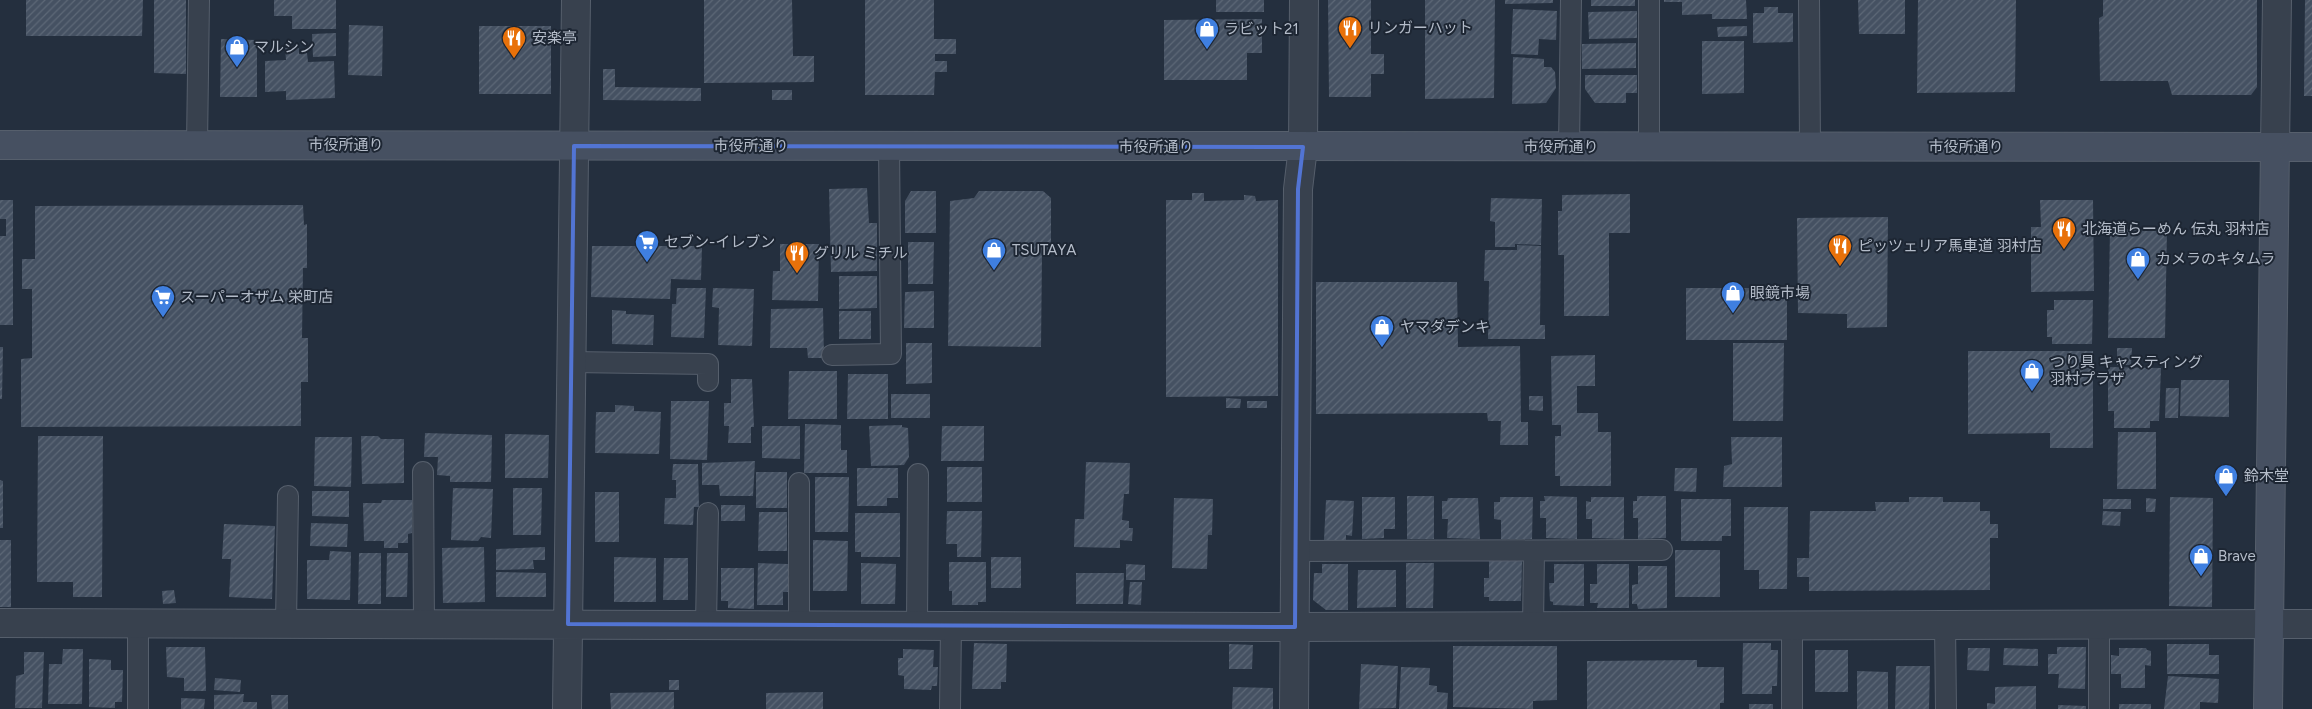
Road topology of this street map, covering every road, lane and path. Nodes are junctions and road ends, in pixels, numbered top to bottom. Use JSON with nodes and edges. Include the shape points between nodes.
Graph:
{"nodes":[{"id":1,"x":198,"y":0,"type":"edge"},
{"id":2,"x":576,"y":0,"type":"edge"},
{"id":3,"x":1304,"y":0,"type":"edge"},
{"id":4,"x":1571,"y":0,"type":"edge"},
{"id":5,"x":1649,"y":0,"type":"edge"},
{"id":6,"x":1809,"y":0,"type":"edge"},
{"id":7,"x":2277,"y":0,"type":"edge"},
{"id":8,"x":0,"y":145,"type":"edge"},
{"id":9,"x":197,"y":145,"type":"junction"},
{"id":10,"x":574,"y":146,"type":"junction"},
{"id":11,"x":889,"y":146,"type":"junction"},
{"id":12,"x":1303,"y":147,"type":"junction"},
{"id":13,"x":1569,"y":147,"type":"junction"},
{"id":14,"x":1649,"y":147,"type":"junction"},
{"id":15,"x":1810,"y":147,"type":"junction"},
{"id":16,"x":2275,"y":147,"type":"junction"},
{"id":17,"x":2312,"y":147,"type":"edge"},
{"id":18,"x":832,"y":355,"type":"dead end"},
{"id":19,"x":572,"y":362,"type":"junction"},
{"id":20,"x":708,"y":381,"type":"dead end"},
{"id":21,"x":423,"y":472,"type":"dead end"},
{"id":22,"x":918,"y":474,"type":"dead end"},
{"id":23,"x":799,"y":483,"type":"dead end"},
{"id":24,"x":288,"y":496,"type":"dead end"},
{"id":25,"x":708,"y":513,"type":"dead end"},
{"id":26,"x":1296,"y":550,"type":"junction"},
{"id":27,"x":1534,"y":550,"type":"junction"},
{"id":28,"x":1662,"y":550,"type":"dead end"},
{"id":29,"x":0,"y":623,"type":"edge"},
{"id":30,"x":138,"y":624,"type":"junction"},
{"id":31,"x":286,"y":624,"type":"junction"},
{"id":32,"x":424,"y":624,"type":"junction"},
{"id":33,"x":568,"y":624,"type":"junction"},
{"id":34,"x":706,"y":624,"type":"junction"},
{"id":35,"x":2270,"y":624,"type":"junction"},
{"id":36,"x":2312,"y":624,"type":"edge"},
{"id":37,"x":799,"y":625,"type":"junction"},
{"id":38,"x":917,"y":625,"type":"junction"},
{"id":39,"x":951,"y":625,"type":"junction"},
{"id":40,"x":1792,"y":625,"type":"junction"},
{"id":41,"x":1945,"y":625,"type":"junction"},
{"id":42,"x":2099,"y":625,"type":"junction"},
{"id":43,"x":1533,"y":626,"type":"junction"},
{"id":44,"x":1295,"y":627,"type":"junction"},
{"id":45,"x":138,"y":709,"type":"edge"},
{"id":46,"x":567,"y":709,"type":"edge"},
{"id":47,"x":950,"y":709,"type":"edge"},
{"id":48,"x":1294,"y":709,"type":"edge"},
{"id":49,"x":1792,"y":709,"type":"edge"},
{"id":50,"x":1946,"y":709,"type":"edge"},
{"id":51,"x":2099,"y":709,"type":"edge"},
{"id":52,"x":2268,"y":709,"type":"edge"}],
"edges":[{"from":1,"to":9,"type":"lane"},
{"from":2,"to":10,"type":"street"},
{"from":3,"to":12,"type":"street"},
{"from":4,"to":13,"type":"lane"},
{"from":5,"to":14,"type":"lane"},
{"from":6,"to":15,"type":"lane"},
{"from":7,"to":16,"type":"street"},
{"from":8,"to":9,"type":"street","name":"市役所通り"},
{"from":9,"to":10,"type":"street","name":"市役所通り"},
{"from":10,"to":11,"type":"street","name":"市役所通り"},
{"from":10,"to":19,"type":"street"},
{"from":11,"to":12,"type":"street","name":"市役所通り"},
{"from":11,"to":18,"type":"lane","via":[[891,354]]},
{"from":12,"to":13,"type":"street","name":"市役所通り"},
{"from":12,"to":26,"type":"street","via":[[1298,190]]},
{"from":13,"to":14,"type":"street","name":"市役所通り"},
{"from":14,"to":15,"type":"street","name":"市役所通り"},
{"from":15,"to":16,"type":"street","name":"市役所通り"},
{"from":16,"to":17,"type":"street","name":"市役所通り"},
{"from":16,"to":35,"type":"street"},
{"from":19,"to":20,"type":"lane","via":[[708,364]]},
{"from":19,"to":33,"type":"street"},
{"from":21,"to":32,"type":"lane"},
{"from":22,"to":38,"type":"lane"},
{"from":23,"to":37,"type":"lane"},
{"from":24,"to":31,"type":"lane"},
{"from":25,"to":34,"type":"lane"},
{"from":26,"to":27,"type":"lane"},
{"from":26,"to":44,"type":"street"},
{"from":27,"to":28,"type":"lane"},
{"from":27,"to":43,"type":"lane"},
{"from":29,"to":30,"type":"street"},
{"from":30,"to":31,"type":"street"},
{"from":30,"to":45,"type":"lane"},
{"from":31,"to":32,"type":"street"},
{"from":32,"to":33,"type":"street"},
{"from":33,"to":34,"type":"street"},
{"from":33,"to":46,"type":"street"},
{"from":34,"to":37,"type":"street"},
{"from":35,"to":36,"type":"street"},
{"from":35,"to":42,"type":"street"},
{"from":35,"to":52,"type":"street"},
{"from":37,"to":38,"type":"street"},
{"from":38,"to":39,"type":"street"},
{"from":39,"to":44,"type":"street"},
{"from":39,"to":47,"type":"lane"},
{"from":40,"to":41,"type":"street"},
{"from":40,"to":43,"type":"street"},
{"from":40,"to":49,"type":"lane"},
{"from":41,"to":42,"type":"street"},
{"from":41,"to":50,"type":"lane"},
{"from":42,"to":51,"type":"lane"},
{"from":43,"to":44,"type":"street"},
{"from":44,"to":48,"type":"street"}]}
